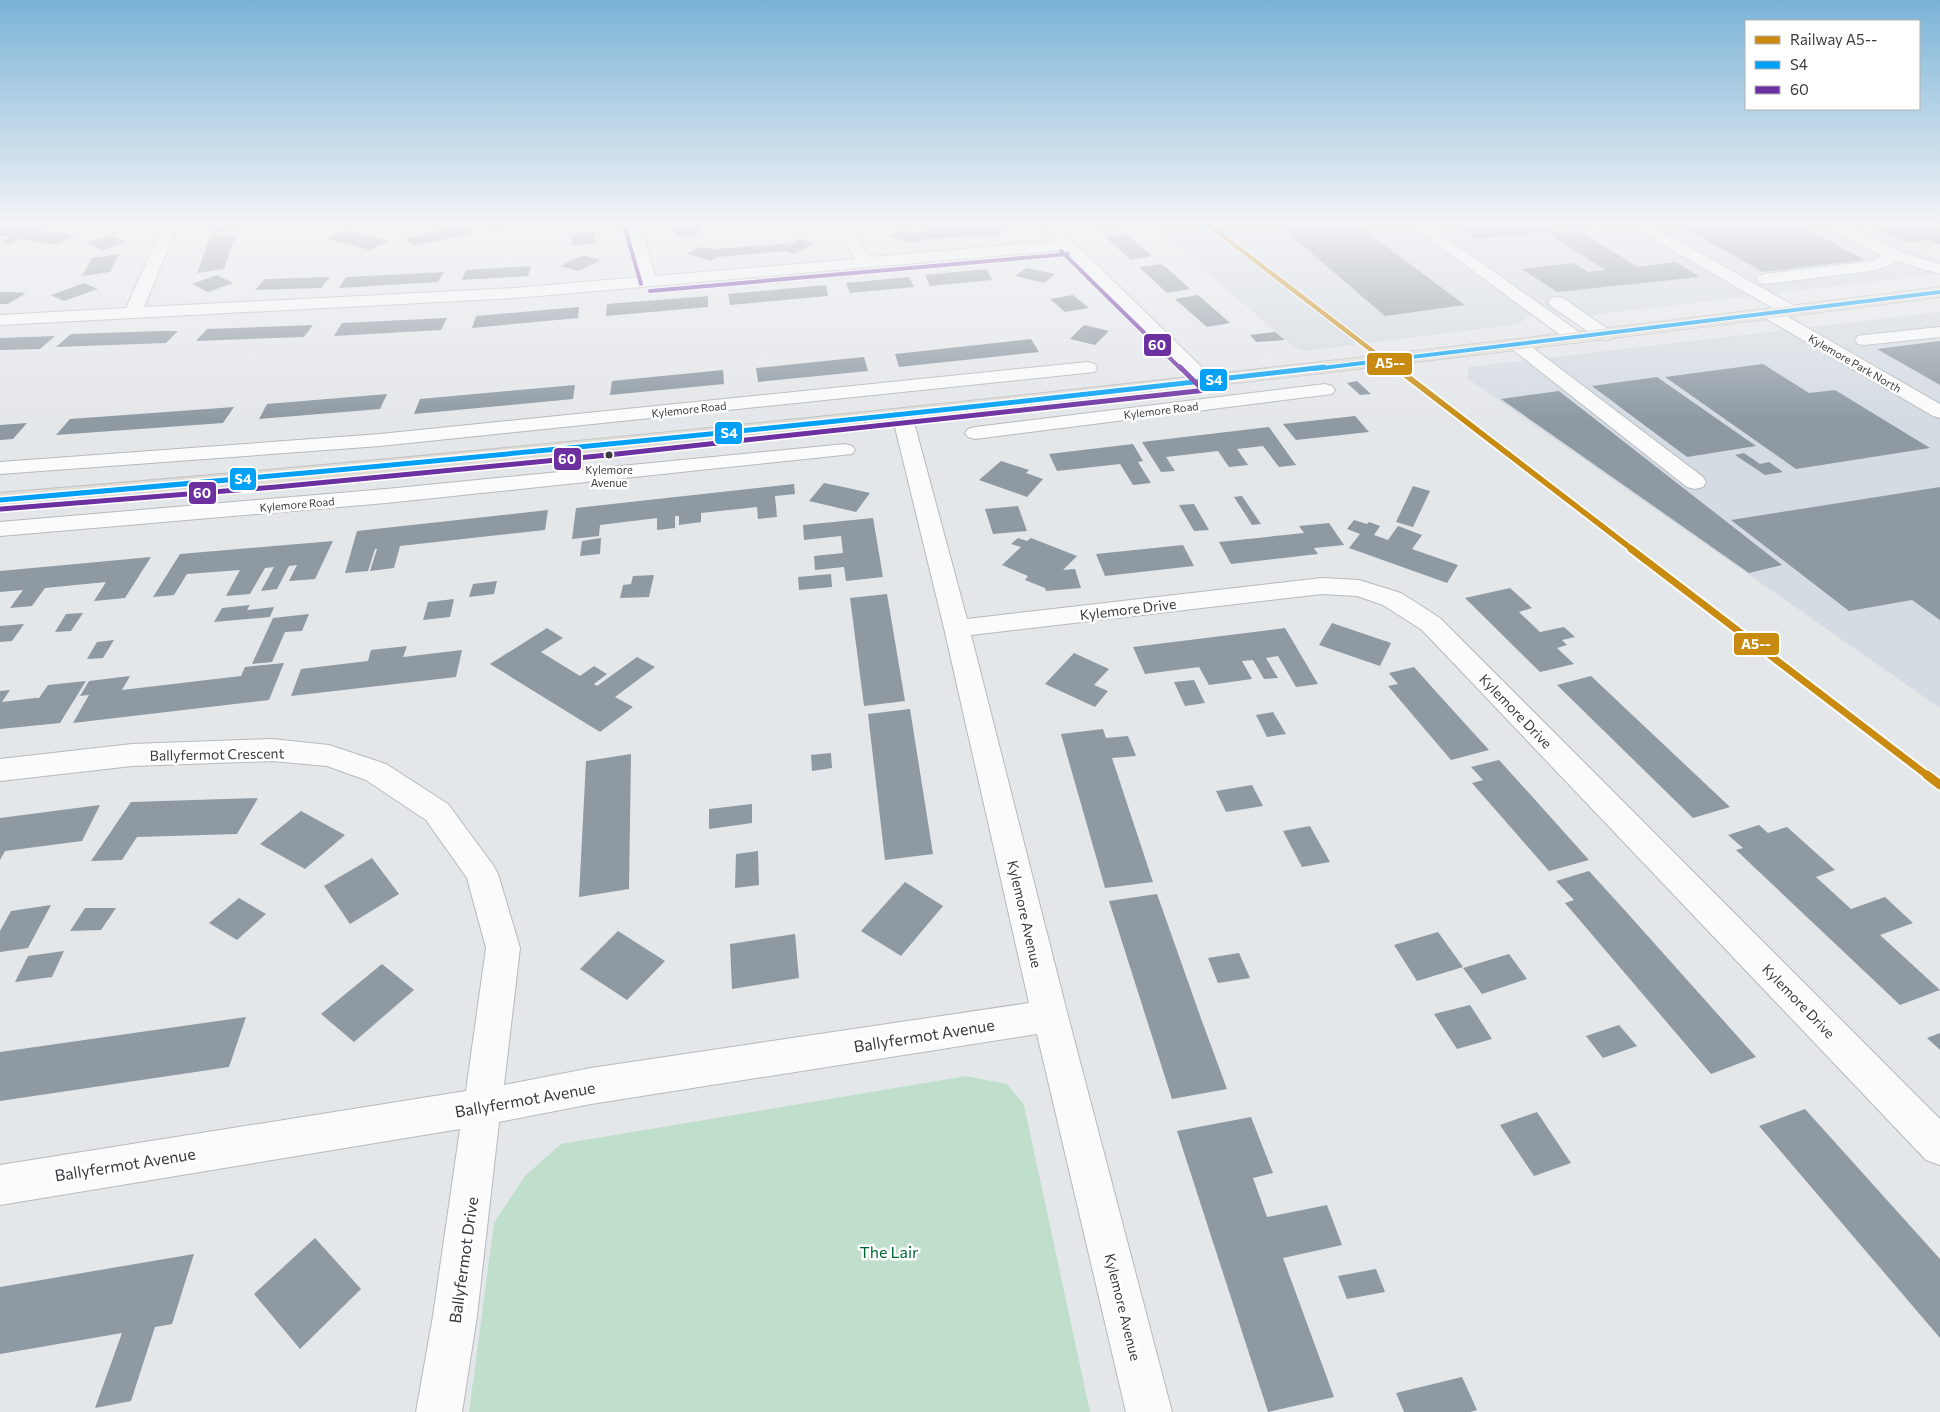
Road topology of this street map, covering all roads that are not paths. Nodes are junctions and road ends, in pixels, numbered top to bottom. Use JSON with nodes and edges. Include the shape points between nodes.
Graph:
{"nodes":[{"id":1,"x":143,"y":289,"type":"edge"},
{"id":2,"x":566,"y":289,"type":"edge"},
{"id":3,"x":1112,"y":289,"type":"edge"},
{"id":4,"x":1506,"y":289,"type":"edge"},
{"id":5,"x":1751,"y":289,"type":"edge"},
{"id":6,"x":1783,"y":289,"type":"edge"},
{"id":7,"x":1940,"y":292,"type":"edge"},
{"id":8,"x":1546,"y":295,"type":"dead end"},
{"id":9,"x":1818,"y":308,"type":"junction"},
{"id":10,"x":1790,"y":311,"type":"junction"},
{"id":11,"x":133,"y":313,"type":"junction"},
{"id":12,"x":1771,"y":314,"type":"junction"},
{"id":13,"x":0,"y":320,"type":"edge"},
{"id":14,"x":1940,"y":332,"type":"edge"},
{"id":15,"x":1605,"y":335,"type":"junction"},
{"id":16,"x":1576,"y":338,"type":"junction"},
{"id":17,"x":1864,"y":340,"type":"dead end"},
{"id":18,"x":1518,"y":345,"type":"junction"},
{"id":19,"x":1088,"y":368,"type":"dead end"},
{"id":20,"x":1278,"y":373,"type":"junction"},
{"id":21,"x":1206,"y":381,"type":"junction"},
{"id":22,"x":1326,"y":390,"type":"dead end"},
{"id":23,"x":1298,"y":394,"type":"junction"},
{"id":24,"x":1009,"y":403,"type":"junction"},
{"id":25,"x":1940,"y":412,"type":"edge"},
{"id":26,"x":902,"y":415,"type":"junction"},
{"id":27,"x":1023,"y":427,"type":"junction"},
{"id":28,"x":975,"y":433,"type":"dead end"},
{"id":29,"x":690,"y":438,"type":"junction"},
{"id":30,"x":290,"y":446,"type":"junction"},
{"id":31,"x":845,"y":450,"type":"dead end"},
{"id":32,"x":690,"y":466,"type":"junction"},
{"id":33,"x":0,"y":468,"type":"edge"},
{"id":34,"x":275,"y":478,"type":"junction"},
{"id":35,"x":1695,"y":482,"type":"dead end"},
{"id":36,"x":131,"y":490,"type":"junction"},
{"id":37,"x":0,"y":500,"type":"edge"},
{"id":38,"x":107,"y":520,"type":"junction"},
{"id":39,"x":0,"y":529,"type":"edge"},
{"id":40,"x":957,"y":628,"type":"junction"},
{"id":41,"x":0,"y":770,"type":"edge"},
{"id":42,"x":1050,"y":1016,"type":"junction"},
{"id":43,"x":483,"y":1107,"type":"junction"},
{"id":44,"x":1940,"y":1146,"type":"edge"},
{"id":45,"x":0,"y":1185,"type":"edge"},
{"id":46,"x":440,"y":1412,"type":"edge"},
{"id":47,"x":1149,"y":1412,"type":"edge"}],
"edges":[{"from":1,"to":11,"type":"street"},
{"from":2,"to":11,"type":"street"},
{"from":3,"to":21,"type":"street"},
{"from":4,"to":16,"type":"street"},
{"from":5,"to":10,"type":"street"},
{"from":6,"to":9,"type":"street"},
{"from":7,"to":9,"type":"main road","name":"Kylemore Road"},
{"from":8,"to":15,"type":"street"},
{"from":9,"to":10,"type":"main road","name":"Kylemore Road"},
{"from":10,"to":12,"type":"main road","name":"Kylemore Road"},
{"from":11,"to":13,"type":"street"},
{"from":12,"to":15,"type":"main road","name":"Kylemore Road"},
{"from":12,"to":25,"type":"street","name":"Kylemore Park North"},
{"from":14,"to":17,"type":"street"},
{"from":15,"to":16,"type":"main road","name":"Kylemore Road"},
{"from":16,"to":18,"type":"main road","name":"Kylemore Road"},
{"from":18,"to":20,"type":"main road","name":"Kylemore Road"},
{"from":18,"to":35,"type":"street"},
{"from":19,"to":30,"type":"street","name":"Kylemore Road","via":[[675,411]]},
{"from":20,"to":21,"type":"main road","name":"Kylemore Road"},
{"from":20,"to":23,"type":"street"},
{"from":21,"to":24,"type":"main road","name":"Kylemore Road"},
{"from":22,"to":23,"type":"street","name":"Kylemore Road"},
{"from":23,"to":27,"type":"street","name":"Kylemore Road"},
{"from":24,"to":26,"type":"main road","name":"Kylemore Road"},
{"from":24,"to":27,"type":"street"},
{"from":26,"to":29,"type":"main road","name":"Kylemore Road"},
{"from":26,"to":40,"type":"street","name":"Kylemore Avenue"},
{"from":27,"to":28,"type":"street","name":"Kylemore Road"},
{"from":29,"to":32,"type":"street"},
{"from":29,"to":34,"type":"main road","name":"Kylemore Road"},
{"from":30,"to":33,"type":"street","name":"Kylemore Road"},
{"from":30,"to":34,"type":"street"},
{"from":31,"to":32,"type":"street","name":"Kylemore Road"},
{"from":32,"to":38,"type":"street","name":"Kylemore Road"},
{"from":34,"to":36,"type":"main road","name":"Kylemore Road"},
{"from":36,"to":37,"type":"main road","name":"Kylemore Road"},
{"from":36,"to":38,"type":"street"},
{"from":38,"to":39,"type":"street","name":"Kylemore Road"},
{"from":40,"to":42,"type":"street","name":"Kylemore Avenue"},
{"from":40,"to":44,"type":"street","name":"Kylemore Drive","via":[[1322,586],[1359,588],[1392,599],[1431,624]]},
{"from":41,"to":43,"type":"street","name":"Ballyfermot Crescent","via":[[132,755],[272,750],[329,756],[376,772],[437,812],[482,874],[503,948]]},
{"from":42,"to":43,"type":"street","name":"Ballyfermot Avenue","via":[[591,1086]]},
{"from":42,"to":47,"type":"street","name":"Kylemore Avenue"},
{"from":43,"to":45,"type":"street","name":"Ballyfermot Avenue"},
{"from":43,"to":46,"type":"street","name":"Ballyfermot Drive"}]}
